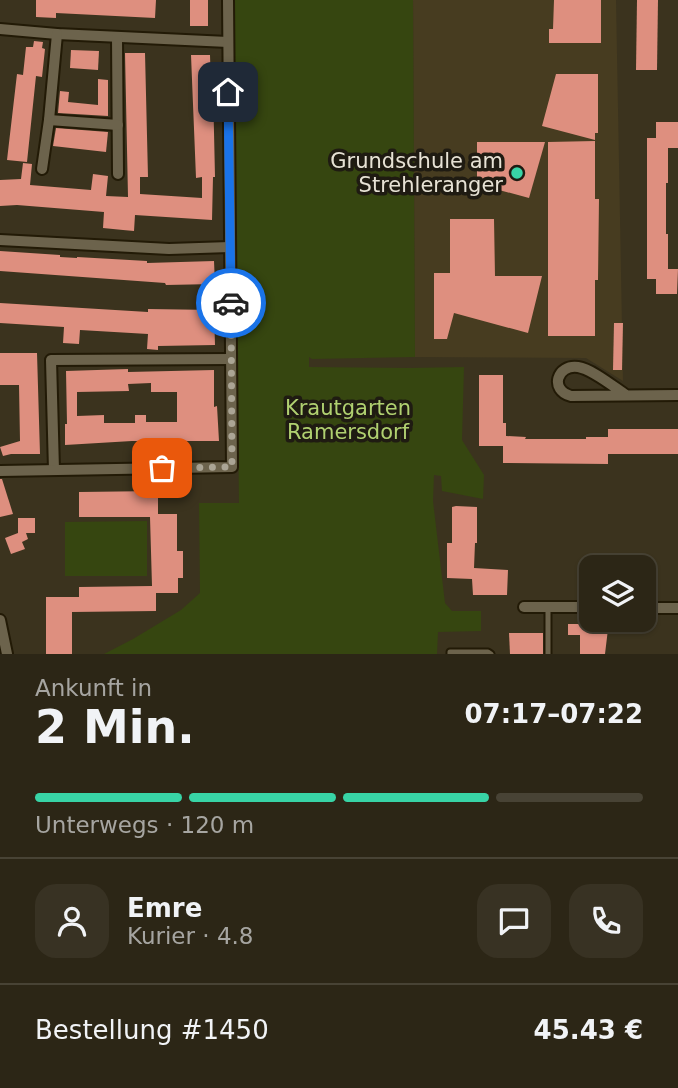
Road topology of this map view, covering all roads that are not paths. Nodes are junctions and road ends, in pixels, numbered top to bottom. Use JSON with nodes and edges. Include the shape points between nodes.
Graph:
{"nodes":[{"id":1,"x":228,"y":0,"type":"edge"},
{"id":2,"x":0,"y":29,"type":"edge"},
{"id":3,"x":57,"y":34,"type":"junction"},
{"id":4,"x":117,"y":37,"type":"junction"},
{"id":5,"x":228,"y":42,"type":"junction"},
{"id":6,"x":49,"y":120,"type":"junction"},
{"id":7,"x":118,"y":125,"type":"junction"},
{"id":8,"x":42,"y":169,"type":"dead end"},
{"id":9,"x":118,"y":174,"type":"dead end"},
{"id":10,"x":0,"y":240,"type":"edge"},
{"id":11,"x":230,"y":247,"type":"junction"},
{"id":12,"x":231,"y":359,"type":"junction"},
{"id":13,"x":626,"y":395,"type":"junction"},
{"id":14,"x":678,"y":395,"type":"edge"},
{"id":15,"x":54,"y":470,"type":"junction"},
{"id":16,"x":0,"y":471,"type":"edge"},
{"id":17,"x":524,"y":607,"type":"dead end"},
{"id":18,"x":548,"y":607,"type":"junction"},
{"id":19,"x":579,"y":607,"type":"edge"},
{"id":20,"x":656,"y":608,"type":"edge"},
{"id":21,"x":678,"y":608,"type":"edge"},
{"id":22,"x":0,"y":624,"type":"edge"},
{"id":23,"x":7,"y":654,"type":"edge"},
{"id":24,"x":450,"y":654,"type":"edge"},
{"id":25,"x":491,"y":654,"type":"edge"},
{"id":26,"x":548,"y":654,"type":"edge"}],
"edges":[{"from":1,"to":5,"type":"street"},
{"from":2,"to":3,"type":"street"},
{"from":3,"to":4,"type":"street"},
{"from":3,"to":6,"type":"street"},
{"from":4,"to":5,"type":"street"},
{"from":4,"to":7,"type":"street"},
{"from":5,"to":11,"type":"street"},
{"from":6,"to":7,"type":"street"},
{"from":6,"to":8,"type":"street"},
{"from":7,"to":9,"type":"street"},
{"from":10,"to":11,"type":"street","via":[[169,249]]},
{"from":11,"to":12,"type":"street"},
{"from":12,"to":15,"type":"street","via":[[232,467]]},
{"from":12,"to":15,"type":"street","via":[[51,360]]},
{"from":13,"to":13,"type":"street","via":[[582,368],[570,367],[559,376],[559,389],[566,394]]},
{"from":13,"to":14,"type":"street"},
{"from":15,"to":16,"type":"street"},
{"from":17,"to":18,"type":"street"},
{"from":18,"to":19,"type":"street"},
{"from":18,"to":26,"type":"lane"},
{"from":20,"to":21,"type":"street"},
{"from":22,"to":23,"type":"street"},
{"from":24,"to":25,"type":"lane"}]}
